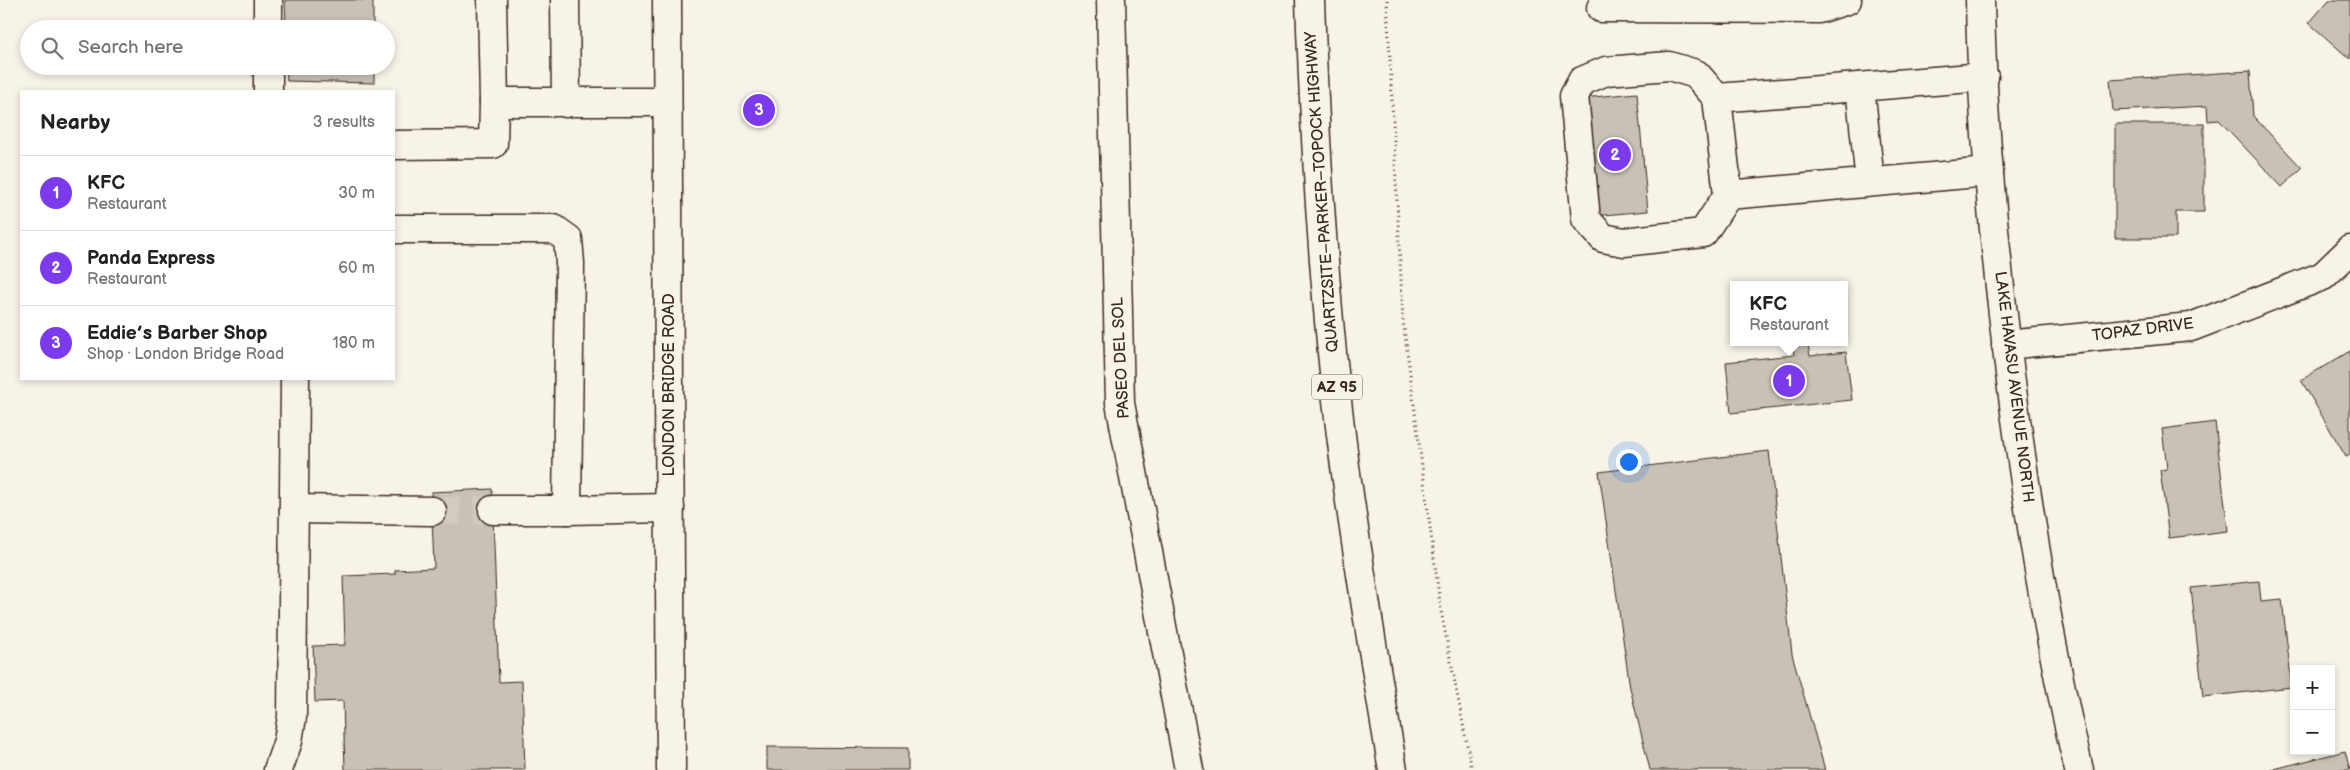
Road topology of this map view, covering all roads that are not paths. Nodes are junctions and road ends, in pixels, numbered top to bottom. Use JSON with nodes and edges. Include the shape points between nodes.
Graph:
{"nodes":[{"id":1,"x":268,"y":0,"type":"edge"},
{"id":2,"x":492,"y":0,"type":"edge"},
{"id":3,"x":566,"y":0,"type":"edge"},
{"id":4,"x":667,"y":0,"type":"edge"},
{"id":5,"x":1111,"y":0,"type":"edge"},
{"id":6,"x":1310,"y":0,"type":"edge"},
{"id":7,"x":1847,"y":0,"type":"edge"},
{"id":8,"x":1980,"y":0,"type":"edge"},
{"id":9,"x":1762,"y":4,"type":"edge"},
{"id":10,"x":1601,"y":8,"type":"dead end"},
{"id":11,"x":268,"y":20,"type":"edge"},
{"id":12,"x":268,"y":75,"type":"edge"},
{"id":13,"x":1984,"y":77,"type":"junction"},
{"id":14,"x":1860,"y":87,"type":"junction"},
{"id":15,"x":268,"y":90,"type":"edge"},
{"id":16,"x":1717,"y":98,"type":"junction"},
{"id":17,"x":494,"y":102,"type":"junction"},
{"id":18,"x":666,"y":102,"type":"junction"},
{"id":19,"x":566,"y":103,"type":"junction"},
{"id":20,"x":395,"y":145,"type":"edge"},
{"id":21,"x":1989,"y":172,"type":"junction"},
{"id":22,"x":1870,"y":182,"type":"junction"},
{"id":23,"x":1728,"y":195,"type":"junction"},
{"id":24,"x":395,"y":230,"type":"edge"},
{"id":25,"x":2350,"y":250,"type":"edge"},
{"id":26,"x":2006,"y":345,"type":"junction"},
{"id":27,"x":295,"y":380,"type":"edge"},
{"id":28,"x":670,"y":508,"type":"junction"},
{"id":29,"x":294,"y":509,"type":"junction"},
{"id":30,"x":493,"y":510,"type":"tunnel mouth"},
{"id":31,"x":567,"y":510,"type":"junction"},
{"id":32,"x":432,"y":511,"type":"tunnel mouth"},
{"id":33,"x":278,"y":770,"type":"edge"},
{"id":34,"x":671,"y":770,"type":"edge"},
{"id":35,"x":1189,"y":770,"type":"edge"},
{"id":36,"x":1393,"y":770,"type":"edge"},
{"id":37,"x":2079,"y":770,"type":"edge"}],
"edges":[{"from":1,"to":11,"type":"main road"},
{"from":2,"to":17,"type":"main road"},
{"from":3,"to":19,"type":"main road"},
{"from":4,"to":18,"type":"main road","name":"LONDON BRIDGE ROAD"},
{"from":5,"to":35,"type":"main road","name":"PASEO DEL SOL","via":[[1120,403]]},
{"from":6,"to":36,"type":"main road","name":"QUARTZSITE–PARKER–TOPOCK HIGHWAY","number":"AZ 95","via":[[1326,288],[1343,449]]},
{"from":7,"to":9,"type":"main road","via":[[1819,8]]},
{"from":8,"to":13,"type":"main road","name":"LAKE HAVASU AVENUE NORTH"},
{"from":9,"to":10,"type":"main road"},
{"from":12,"to":15,"type":"main road"},
{"from":13,"to":14,"type":"main road"},
{"from":13,"to":21,"type":"main road","name":"LAKE HAVASU AVENUE NORTH"},
{"from":14,"to":16,"type":"main road"},
{"from":14,"to":22,"type":"main road"},
{"from":16,"to":23,"type":"main road"},
{"from":16,"to":23,"type":"main road","via":[[1696,74],[1669,66],[1606,71],[1582,81],[1574,96],[1586,219],[1603,238],[1624,242],[1703,233]]},
{"from":17,"to":19,"type":"main road"},
{"from":17,"to":20,"type":"main road","via":[[493,144]]},
{"from":18,"to":19,"type":"main road"},
{"from":18,"to":28,"type":"main road","name":"LONDON BRIDGE ROAD"},
{"from":21,"to":22,"type":"main road"},
{"from":21,"to":26,"type":"main road","name":"LAKE HAVASU AVENUE NORTH"},
{"from":22,"to":23,"type":"main road"},
{"from":24,"to":31,"type":"main road","via":[[554,230],[568,239]]},
{"from":25,"to":26,"type":"main road","name":"TOPAZ DRIVE","via":[[2323,276],[2191,327]]},
{"from":26,"to":37,"type":"main road","name":"LAKE HAVASU AVENUE NORTH","via":[[2046,609]]},
{"from":27,"to":29,"type":"main road"},
{"from":28,"to":31,"type":"main road"},
{"from":28,"to":34,"type":"main road","name":"LONDON BRIDGE ROAD"},
{"from":29,"to":32,"type":"main road"},
{"from":29,"to":33,"type":"main road","via":[[292,716]]},
{"from":30,"to":31,"type":"main road"}]}
